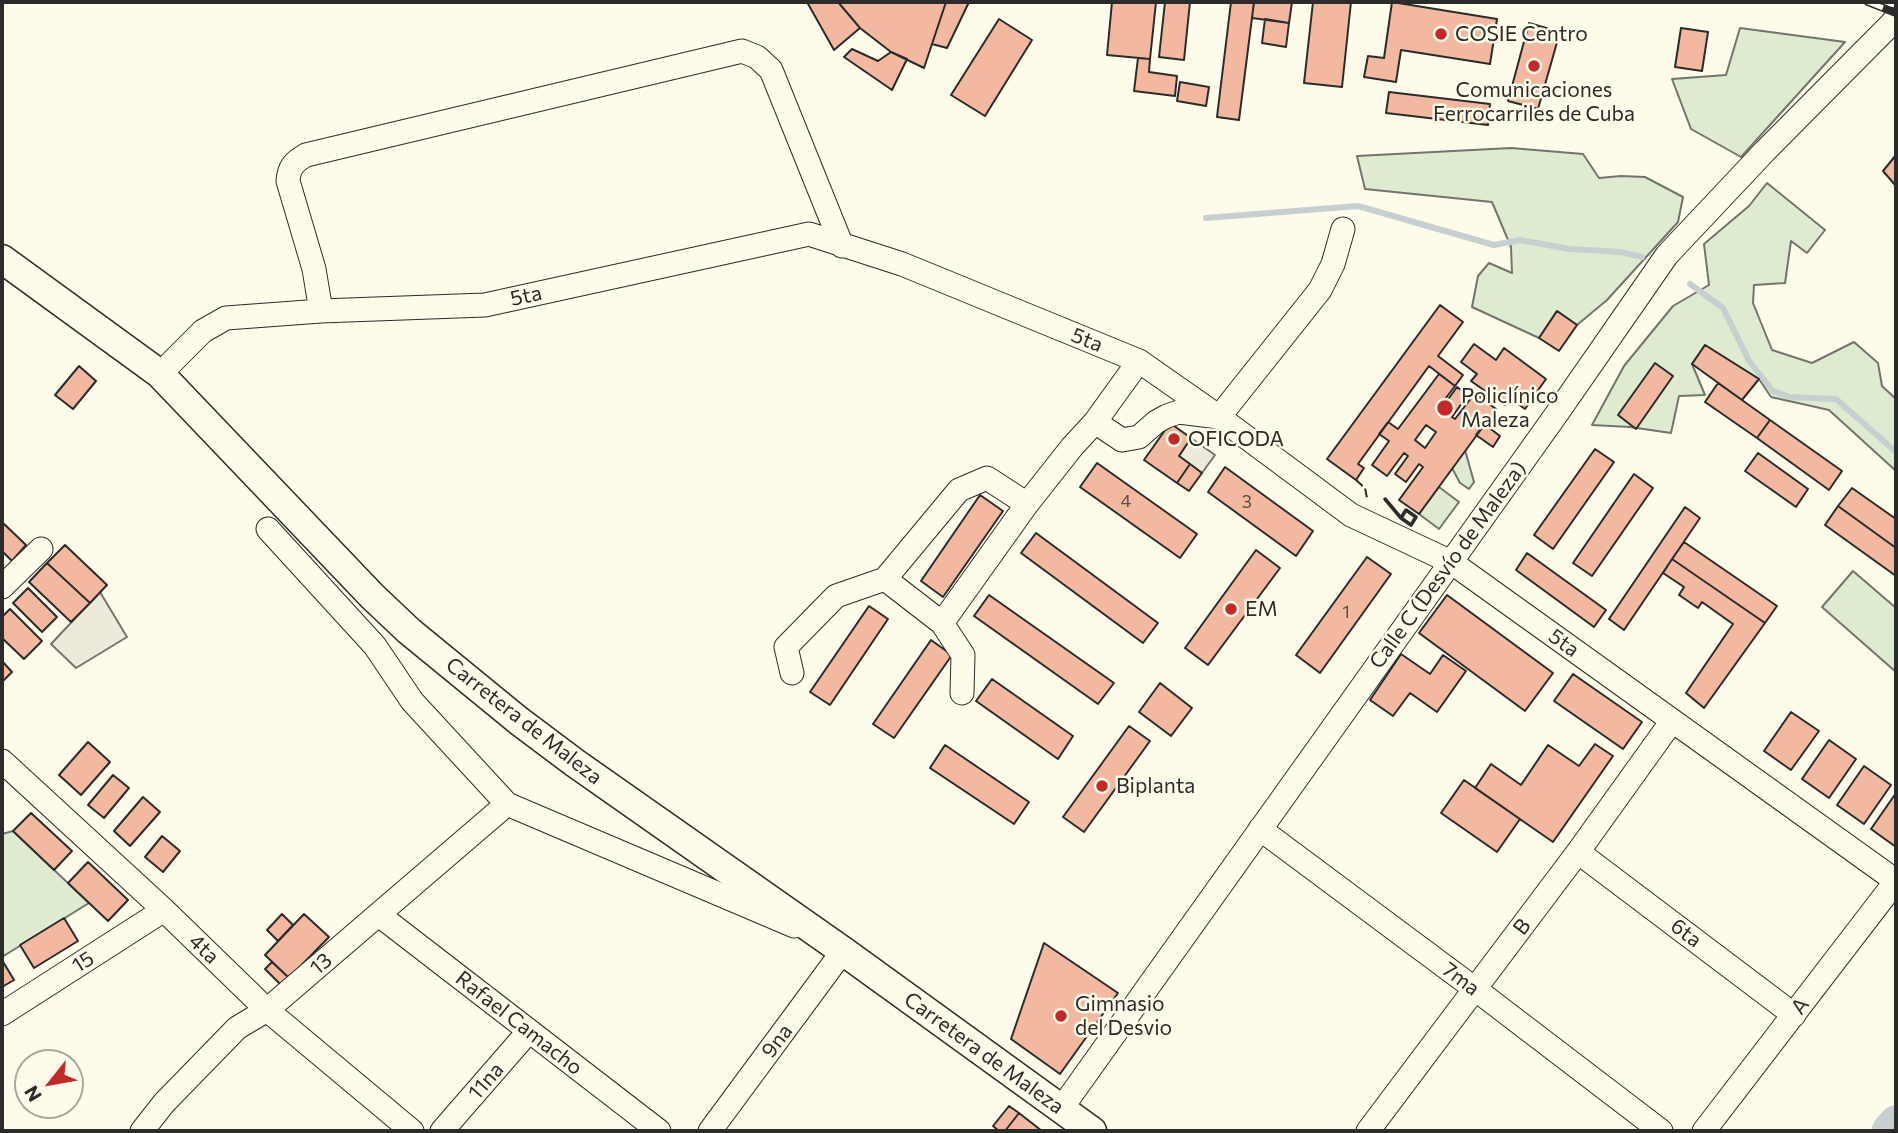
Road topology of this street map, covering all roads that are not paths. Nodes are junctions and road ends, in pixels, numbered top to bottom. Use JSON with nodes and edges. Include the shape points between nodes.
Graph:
{"nodes":[{"id":1,"x":1896,"y":19,"type":"edge"},
{"id":2,"x":1343,"y":229,"type":"dead end"},
{"id":3,"x":842,"y":246,"type":"junction"},
{"id":4,"x":2,"y":259,"type":"edge"},
{"id":5,"x":321,"y":311,"type":"junction"},
{"id":6,"x":1139,"y":361,"type":"junction"},
{"id":7,"x":160,"y":374,"type":"junction"},
{"id":8,"x":1219,"y":417,"type":"junction"},
{"id":9,"x":1095,"y":422,"type":"junction"},
{"id":10,"x":1027,"y":504,"type":"junction"},
{"id":11,"x":268,"y":529,"type":"dead end"},
{"id":12,"x":41,"y":549,"type":"dead end"},
{"id":13,"x":1451,"y":562,"type":"junction"},
{"id":14,"x":885,"y":579,"type":"junction"},
{"id":15,"x":2,"y":587,"type":"edge"},
{"id":16,"x":942,"y":623,"type":"junction"},
{"id":17,"x":792,"y":673,"type":"dead end"},
{"id":18,"x":962,"y":693,"type":"dead end"},
{"id":19,"x":1672,"y":721,"type":"junction"},
{"id":20,"x":2,"y":761,"type":"edge"},
{"id":21,"x":507,"y":804,"type":"junction"},
{"id":22,"x":1260,"y":829,"type":"junction"},
{"id":23,"x":1578,"y":852,"type":"junction"},
{"id":24,"x":1896,"y":881,"type":"edge"},
{"id":25,"x":164,"y":910,"type":"junction"},
{"id":26,"x":379,"y":915,"type":"junction"},
{"id":27,"x":832,"y":944,"type":"junction"},
{"id":28,"x":1475,"y":989,"type":"junction"},
{"id":29,"x":267,"y":1010,"type":"junction"},
{"id":30,"x":2,"y":1014,"type":"edge"},
{"id":31,"x":1794,"y":1015,"type":"junction"},
{"id":32,"x":528,"y":1031,"type":"junction"},
{"id":33,"x":1077,"y":1124,"type":"edge"},
{"id":34,"x":142,"y":1131,"type":"edge"},
{"id":35,"x":412,"y":1131,"type":"edge"},
{"id":36,"x":443,"y":1131,"type":"edge"},
{"id":37,"x":659,"y":1131,"type":"edge"},
{"id":38,"x":710,"y":1131,"type":"edge"},
{"id":39,"x":1368,"y":1131,"type":"edge"},
{"id":40,"x":1661,"y":1131,"type":"edge"},
{"id":41,"x":1704,"y":1131,"type":"edge"}],
"edges":[{"from":1,"to":13,"type":"street","name":"Calle C (Desvío de Maleza)","via":[[1667,256]]},
{"from":2,"to":8,"type":"street","via":[[1320,290]]},
{"from":3,"to":5,"type":"street","name":"5ta","via":[[808,234],[485,305]]},
{"from":3,"to":5,"type":"street","via":[[771,70],[742,51],[296,161],[289,169],[288,181],[314,269]]},
{"from":3,"to":6,"type":"street","name":"5ta","via":[[902,264]]},
{"from":4,"to":7,"type":"main road","name":"Carretera de Maleza"},
{"from":5,"to":7,"type":"street","name":"5ta","via":[[226,318],[202,331]]},
{"from":6,"to":8,"type":"street","name":"5ta"},
{"from":6,"to":9,"type":"street"},
{"from":7,"to":27,"type":"main road","name":"Carretera de Maleza","via":[[409,631],[575,763]]},
{"from":8,"to":9,"type":"street","via":[[1179,412],[1156,422],[1139,437],[1122,440]]},
{"from":8,"to":13,"type":"street","name":"5ta","via":[[1351,515]]},
{"from":9,"to":10,"type":"street"},
{"from":10,"to":14,"type":"street","via":[[987,478],[959,489]]},
{"from":10,"to":16,"type":"street"},
{"from":11,"to":21,"type":"street","via":[[375,646],[412,701]]},
{"from":12,"to":15,"type":"street"},
{"from":13,"to":19,"type":"street","name":"5ta"},
{"from":13,"to":22,"type":"street","name":"Calle C (Desvío de Maleza)"},
{"from":14,"to":16,"type":"street"},
{"from":14,"to":17,"type":"street","via":[[836,596],[828,604],[786,647]]},
{"from":16,"to":18,"type":"street","via":[[963,655]]},
{"from":19,"to":23,"type":"street","name":"B"},
{"from":19,"to":24,"type":"street","name":"5ta"},
{"from":20,"to":25,"type":"street","name":"4ta"},
{"from":21,"to":26,"type":"street","name":"13"},
{"from":21,"to":27,"type":"street"},
{"from":22,"to":28,"type":"street","name":"7ma"},
{"from":22,"to":33,"type":"street","name":"Calle C (Desvío de Maleza)"},
{"from":23,"to":28,"type":"street","name":"B"},
{"from":23,"to":31,"type":"street","name":"6ta"},
{"from":24,"to":31,"type":"street","name":"A"},
{"from":25,"to":29,"type":"street","name":"4ta"},
{"from":25,"to":30,"type":"street","name":"15"},
{"from":26,"to":29,"type":"street","name":"13"},
{"from":26,"to":32,"type":"street","name":"Rafael Camacho"},
{"from":27,"to":33,"type":"main road","name":"Carretera de Maleza"},
{"from":27,"to":38,"type":"street","name":"9na"},
{"from":28,"to":39,"type":"street","name":"B"},
{"from":28,"to":40,"type":"street","name":"7ma"},
{"from":29,"to":34,"type":"street","name":"13","via":[[237,1028]]},
{"from":29,"to":35,"type":"street","name":"4ta"},
{"from":31,"to":41,"type":"street","name":"A"},
{"from":32,"to":36,"type":"street","name":"11na"},
{"from":32,"to":37,"type":"street","name":"Rafael Camacho"}]}
